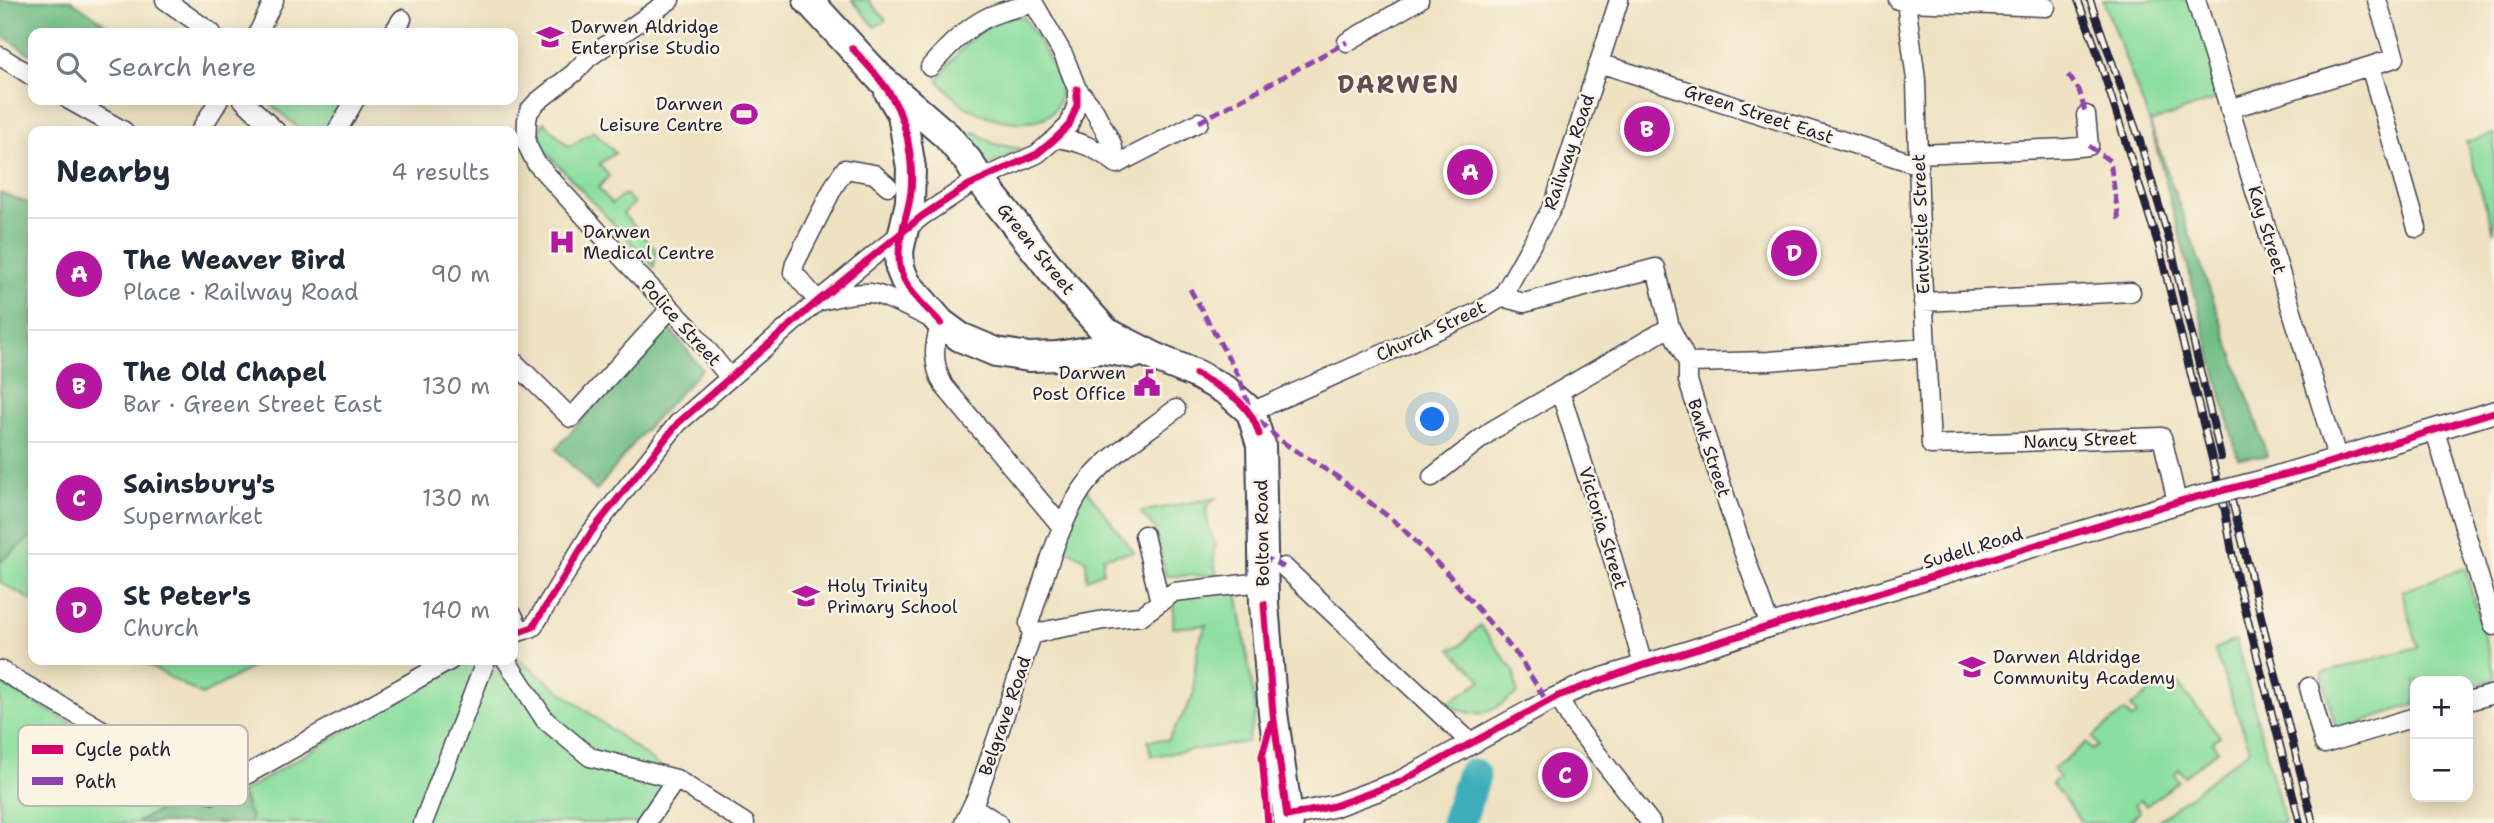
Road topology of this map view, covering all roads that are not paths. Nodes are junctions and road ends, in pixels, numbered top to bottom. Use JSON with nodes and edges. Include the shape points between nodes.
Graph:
{"nodes":[{"id":1,"x":165,"y":0,"type":"edge"},
{"id":2,"x":274,"y":0,"type":"edge"},
{"id":3,"x":670,"y":0,"type":"edge"},
{"id":4,"x":808,"y":0,"type":"edge"},
{"id":5,"x":1419,"y":0,"type":"edge"},
{"id":6,"x":1619,"y":0,"type":"edge"},
{"id":7,"x":2196,"y":0,"type":"edge"},
{"id":8,"x":2377,"y":0,"type":"edge"},
{"id":9,"x":1902,"y":1,"type":"edge"},
{"id":10,"x":1033,"y":2,"type":"edge"},
{"id":11,"x":2046,"y":7,"type":"dead end"},
{"id":12,"x":205,"y":28,"type":"edge"},
{"id":13,"x":260,"y":28,"type":"edge"},
{"id":14,"x":1346,"y":42,"type":"dead end"},
{"id":15,"x":0,"y":56,"type":"edge"},
{"id":16,"x":1599,"y":63,"type":"junction"},
{"id":17,"x":2370,"y":66,"type":"junction"},
{"id":18,"x":930,"y":67,"type":"dead end"},
{"id":19,"x":28,"y":74,"type":"edge"},
{"id":20,"x":880,"y":78,"type":"junction"},
{"id":21,"x":1077,"y":89,"type":"junction"},
{"id":22,"x":78,"y":105,"type":"edge"},
{"id":23,"x":216,"y":105,"type":"edge"},
{"id":24,"x":248,"y":105,"type":"edge"},
{"id":25,"x":352,"y":105,"type":"edge"},
{"id":26,"x":2229,"y":109,"type":"junction"},
{"id":27,"x":2086,"y":116,"type":"dead end"},
{"id":28,"x":1199,"y":122,"type":"dead end"},
{"id":29,"x":115,"y":126,"type":"edge"},
{"id":30,"x":203,"y":126,"type":"edge"},
{"id":31,"x":271,"y":126,"type":"edge"},
{"id":32,"x":340,"y":126,"type":"edge"},
{"id":33,"x":1056,"y":138,"type":"junction"},
{"id":34,"x":1918,"y":159,"type":"junction"},
{"id":35,"x":1117,"y":164,"type":"junction"},
{"id":36,"x":980,"y":180,"type":"junction"},
{"id":37,"x":888,"y":186,"type":"dead end"},
{"id":38,"x":2417,"y":228,"type":"dead end"},
{"id":39,"x":902,"y":233,"type":"junction"},
{"id":40,"x":1656,"y":268,"type":"joint"},
{"id":41,"x":1069,"y":292,"type":"junction"},
{"id":42,"x":2131,"y":292,"type":"dead end"},
{"id":43,"x":1502,"y":297,"type":"junction"},
{"id":44,"x":818,"y":301,"type":"junction"},
{"id":45,"x":1923,"y":302,"type":"junction"},
{"id":46,"x":670,"y":309,"type":"junction"},
{"id":47,"x":941,"y":323,"type":"junction"},
{"id":48,"x":1670,"y":327,"type":"junction"},
{"id":49,"x":1925,"y":348,"type":"junction"},
{"id":50,"x":1057,"y":356,"type":"junction"},
{"id":51,"x":1161,"y":360,"type":"junction"},
{"id":52,"x":1688,"y":363,"type":"junction"},
{"id":53,"x":518,"y":374,"type":"edge"},
{"id":54,"x":730,"y":378,"type":"junction"},
{"id":55,"x":1560,"y":391,"type":"junction"},
{"id":56,"x":1177,"y":409,"type":"dead end"},
{"id":57,"x":1251,"y":412,"type":"junction"},
{"id":58,"x":2494,"y":412,"type":"edge"},
{"id":59,"x":2435,"y":431,"type":"junction"},
{"id":60,"x":1931,"y":446,"type":"joint"},
{"id":61,"x":2338,"y":460,"type":"junction"},
{"id":62,"x":1432,"y":477,"type":"dead end"},
{"id":63,"x":2184,"y":501,"type":"junction"},
{"id":64,"x":1062,"y":527,"type":"junction"},
{"id":65,"x":1144,"y":535,"type":"dead end"},
{"id":66,"x":2487,"y":574,"type":"edge"},
{"id":67,"x":1273,"y":575,"type":"junction"},
{"id":68,"x":1160,"y":602,"type":"junction"},
{"id":69,"x":1770,"y":626,"type":"junction"},
{"id":70,"x":2494,"y":626,"type":"edge"},
{"id":71,"x":518,"y":627,"type":"edge"},
{"id":72,"x":1032,"y":635,"type":"junction"},
{"id":73,"x":442,"y":665,"type":"edge"},
{"id":74,"x":484,"y":665,"type":"edge"},
{"id":75,"x":509,"y":665,"type":"edge"},
{"id":76,"x":1643,"y":665,"type":"junction"},
{"id":77,"x":0,"y":670,"type":"edge"},
{"id":78,"x":2309,"y":687,"type":"dead end"},
{"id":79,"x":2494,"y":694,"type":"edge"},
{"id":80,"x":1558,"y":696,"type":"junction"},
{"id":81,"x":2473,"y":700,"type":"edge"},
{"id":82,"x":2410,"y":718,"type":"edge"},
{"id":83,"x":94,"y":725,"type":"edge"},
{"id":84,"x":1471,"y":743,"type":"junction"},
{"id":85,"x":248,"y":774,"type":"edge"},
{"id":86,"x":676,"y":779,"type":"junction"},
{"id":87,"x":972,"y":806,"type":"junction"},
{"id":88,"x":1288,"y":820,"type":"edge"},
{"id":89,"x":423,"y":823,"type":"edge"},
{"id":90,"x":646,"y":823,"type":"edge"},
{"id":91,"x":745,"y":823,"type":"edge"},
{"id":92,"x":964,"y":823,"type":"edge"},
{"id":93,"x":998,"y":823,"type":"edge"},
{"id":94,"x":1651,"y":823,"type":"edge"}],
"edges":[{"from":1,"to":12,"type":"street"},
{"from":2,"to":13,"type":"street"},
{"from":3,"to":46,"type":"street","name":"Police Street","via":[[588,58],[537,102],[529,111],[525,130],[536,163]]},
{"from":4,"to":20,"type":"highway","name":"Green Street"},
{"from":5,"to":14,"type":"street"},
{"from":6,"to":16,"type":"street","name":"Railway Road"},
{"from":7,"to":26,"type":"street","name":"Kay Street"},
{"from":8,"to":17,"type":"street","via":[[2395,58]]},
{"from":9,"to":11,"type":"street"},
{"from":9,"to":34,"type":"street","name":"Entwistle Street","via":[[1916,80]]},
{"from":10,"to":18,"type":"street","via":[[977,22]]},
{"from":10,"to":21,"type":"street"},
{"from":15,"to":19,"type":"street"},
{"from":16,"to":34,"type":"street","name":"Green Street East"},
{"from":16,"to":43,"type":"street","name":"Railway Road","via":[[1554,204]]},
{"from":17,"to":26,"type":"street"},
{"from":17,"to":38,"type":"street"},
{"from":20,"to":36,"type":"highway","name":"Green Street","via":[[947,136]]},
{"from":20,"to":39,"type":"highway","via":[[902,114],[907,133],[911,187]]},
{"from":21,"to":33,"type":"street","via":[[1069,125]]},
{"from":21,"to":35,"type":"street","via":[[1093,108]]},
{"from":22,"to":29,"type":"street"},
{"from":23,"to":30,"type":"street"},
{"from":24,"to":31,"type":"street"},
{"from":25,"to":32,"type":"street"},
{"from":26,"to":61,"type":"street","name":"Kay Street"},
{"from":27,"to":34,"type":"street","name":"Green Street East","via":[[2089,146]]},
{"from":28,"to":35,"type":"street"},
{"from":33,"to":35,"type":"street","via":[[1094,147]]},
{"from":33,"to":36,"type":"street","via":[[1037,154]]},
{"from":34,"to":45,"type":"street","name":"Entwistle Street"},
{"from":36,"to":39,"type":"street","via":[[945,199]]},
{"from":36,"to":41,"type":"highway","name":"Green Street"},
{"from":37,"to":44,"type":"street","via":[[874,174],[845,169],[834,186],[793,272]]},
{"from":39,"to":44,"type":"street"},
{"from":39,"to":47,"type":"highway","via":[[900,268],[906,283]]},
{"from":40,"to":43,"type":"street","name":"Church Street","via":[[1524,303]]},
{"from":40,"to":48,"type":"street","name":"Bank Street"},
{"from":41,"to":50,"type":"highway","via":[[1076,332]]},
{"from":41,"to":51,"type":"highway","name":"Green Street","via":[[1106,331]]},
{"from":42,"to":45,"type":"street"},
{"from":43,"to":57,"type":"street","name":"Church Street","via":[[1478,312]]},
{"from":44,"to":47,"type":"street","via":[[873,293]]},
{"from":44,"to":54,"type":"street"},
{"from":45,"to":49,"type":"street","name":"Entwistle Street"},
{"from":46,"to":53,"type":"street","via":[[571,418]]},
{"from":46,"to":54,"type":"street","name":"Police Street"},
{"from":47,"to":50,"type":"highway","via":[[960,337],[996,352]]},
{"from":47,"to":64,"type":"street","via":[[933,362],[944,386]]},
{"from":48,"to":52,"type":"street","name":"Bank Street"},
{"from":48,"to":55,"type":"street"},
{"from":49,"to":52,"type":"street"},
{"from":49,"to":60,"type":"street","name":"Entwistle Street"},
{"from":50,"to":51,"type":"highway","via":[[1101,349]]},
{"from":51,"to":57,"type":"highway","via":[[1227,391]]},
{"from":52,"to":69,"type":"street","name":"Bank Street","via":[[1688,381]]},
{"from":54,"to":71,"type":"street","via":[[678,423],[592,531],[533,627]]},
{"from":55,"to":62,"type":"street","via":[[1491,431]]},
{"from":55,"to":76,"type":"street","name":"Victoria Street"},
{"from":56,"to":64,"type":"street","via":[[1106,462],[1084,486]]},
{"from":57,"to":67,"type":"highway","name":"Bolton Road","via":[[1261,444]]},
{"from":58,"to":59,"type":"street","name":"Sudell Road"},
{"from":59,"to":61,"type":"street","name":"Sudell Road"},
{"from":59,"to":66,"type":"street"},
{"from":60,"to":63,"type":"street","name":"Nancy Street","via":[[2162,438]]},
{"from":61,"to":63,"type":"street","name":"Sudell Road","bridge":true},
{"from":63,"to":69,"type":"street","name":"Sudell Road"},
{"from":64,"to":72,"type":"street","via":[[1029,624]]},
{"from":65,"to":68,"type":"street"},
{"from":66,"to":70,"type":"street"},
{"from":67,"to":68,"type":"street","name":"Belgrave Road","via":[[1174,592]]},
{"from":67,"to":84,"type":"street"},
{"from":67,"to":88,"type":"highway","name":"Bolton Road","via":[[1273,713]]},
{"from":68,"to":72,"type":"street","name":"Belgrave Road","via":[[1141,616]]},
{"from":69,"to":76,"type":"street","name":"Sudell Road"},
{"from":72,"to":87,"type":"street","name":"Belgrave Road"},
{"from":73,"to":85,"type":"street"},
{"from":74,"to":89,"type":"street"},
{"from":75,"to":86,"type":"street","via":[[545,720],[590,757]]},
{"from":76,"to":80,"type":"street","name":"Sudell Road"},
{"from":77,"to":83,"type":"street"},
{"from":78,"to":82,"type":"street","via":[[2324,744]]},
{"from":79,"to":81,"type":"street"},
{"from":80,"to":84,"type":"street","name":"Sudell Road"},
{"from":80,"to":94,"type":"street"},
{"from":84,"to":88,"type":"street","name":"Sudell Road","via":[[1400,782]]},
{"from":86,"to":90,"type":"street"},
{"from":86,"to":91,"type":"street"},
{"from":87,"to":92,"type":"street","name":"Belgrave Road"},
{"from":87,"to":93,"type":"street"}]}
